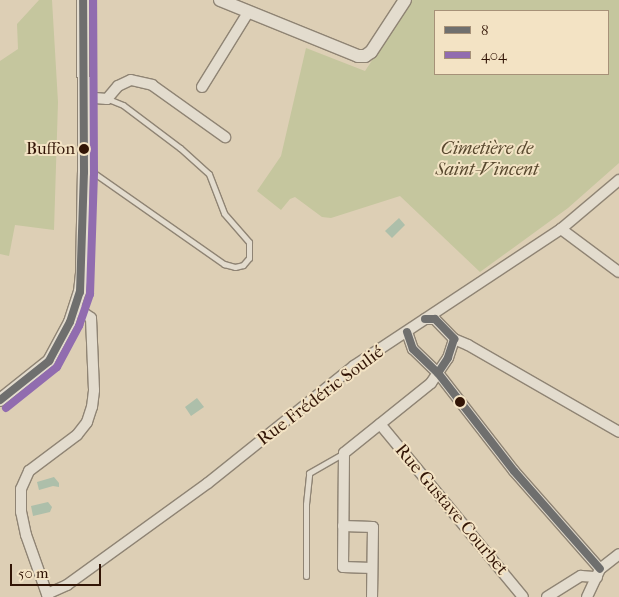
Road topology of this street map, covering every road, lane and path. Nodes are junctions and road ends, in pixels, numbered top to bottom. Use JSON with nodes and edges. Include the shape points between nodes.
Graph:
{"nodes":[{"id":1,"x":83,"y":0,"type":"edge"},
{"id":2,"x":220,"y":0,"type":"edge"},
{"id":3,"x":405,"y":0,"type":"edge"},
{"id":4,"x":249,"y":11,"type":"junction"},
{"id":5,"x":202,"y":87,"type":"dead end"},
{"id":6,"x":83,"y":97,"type":"junction"},
{"id":7,"x":107,"y":98,"type":"junction"},
{"id":8,"x":225,"y":137,"type":"dead end"},
{"id":9,"x":84,"y":172,"type":"junction"},
{"id":10,"x":619,"y":180,"type":"edge"},
{"id":11,"x":561,"y":228,"type":"junction"},
{"id":12,"x":619,"y":272,"type":"edge"},
{"id":13,"x":76,"y":308,"type":"junction"},
{"id":14,"x":426,"y":319,"type":"junction"},
{"id":15,"x":407,"y":332,"type":"junction"},
{"id":16,"x":454,"y":339,"type":"junction"},
{"id":17,"x":438,"y":373,"type":"junction"},
{"id":18,"x":0,"y":400,"type":"edge"},
{"id":19,"x":380,"y":424,"type":"junction"},
{"id":20,"x":619,"y":432,"type":"edge"},
{"id":21,"x":344,"y":453,"type":"junction"},
{"id":22,"x":343,"y":526,"type":"junction"},
{"id":23,"x":619,"y":554,"type":"edge"},
{"id":24,"x":372,"y":568,"type":"junction"},
{"id":25,"x":598,"y":573,"type":"junction"},
{"id":26,"x":306,"y":576,"type":"dead end"},
{"id":27,"x":48,"y":596,"type":"edge"},
{"id":28,"x":372,"y":597,"type":"edge"},
{"id":29,"x":523,"y":597,"type":"edge"},
{"id":30,"x":547,"y":597,"type":"edge"},
{"id":31,"x":587,"y":597,"type":"edge"}],
"edges":[{"from":1,"to":6,"type":"street"},
{"from":2,"to":4,"type":"street"},
{"from":3,"to":4,"type":"street","via":[[371,52],[365,56],[354,55]]},
{"from":4,"to":5,"type":"street"},
{"from":6,"to":7,"type":"street"},
{"from":6,"to":9,"type":"street"},
{"from":7,"to":8,"type":"street","via":[[118,86],[131,80],[152,85]]},
{"from":7,"to":9,"type":"lane","via":[[122,104],[209,174],[224,213],[249,242],[249,258],[244,265],[224,264],[94,173]]},
{"from":9,"to":13,"type":"street","via":[[82,274]]},
{"from":10,"to":11,"type":"street","name":"Rue Frédéric Soulié"},
{"from":11,"to":12,"type":"street"},
{"from":11,"to":14,"type":"street","name":"Rue Frédéric Soulié"},
{"from":13,"to":18,"type":"street","via":[[48,361]]},
{"from":13,"to":27,"type":"street","via":[[91,318],[94,390],[87,422],[77,435],[29,471],[21,488],[20,512]]},
{"from":14,"to":15,"type":"street","name":"Rue Frédéric Soulié"},
{"from":14,"to":16,"type":"street","via":[[435,319]]},
{"from":15,"to":17,"type":"street","via":[[413,349]]},
{"from":15,"to":27,"type":"street","name":"Rue Frédéric Soulié","via":[[354,366],[208,483]]},
{"from":16,"to":17,"type":"street","via":[[448,358]]},
{"from":16,"to":20,"type":"street"},
{"from":17,"to":19,"type":"street","via":[[431,383]]},
{"from":17,"to":25,"type":"street"},
{"from":19,"to":21,"type":"street"},
{"from":19,"to":29,"type":"street","name":"Rue Gustave Courbet"},
{"from":21,"to":22,"type":"street"},
{"from":21,"to":26,"type":"lane","via":[[310,473],[306,504]]},
{"from":22,"to":24,"type":"street","via":[[343,567]]},
{"from":22,"to":24,"type":"street","via":[[373,527]]},
{"from":23,"to":25,"type":"street"},
{"from":24,"to":28,"type":"street"},
{"from":25,"to":30,"type":"street","via":[[581,576]]},
{"from":25,"to":31,"type":"street"}]}
